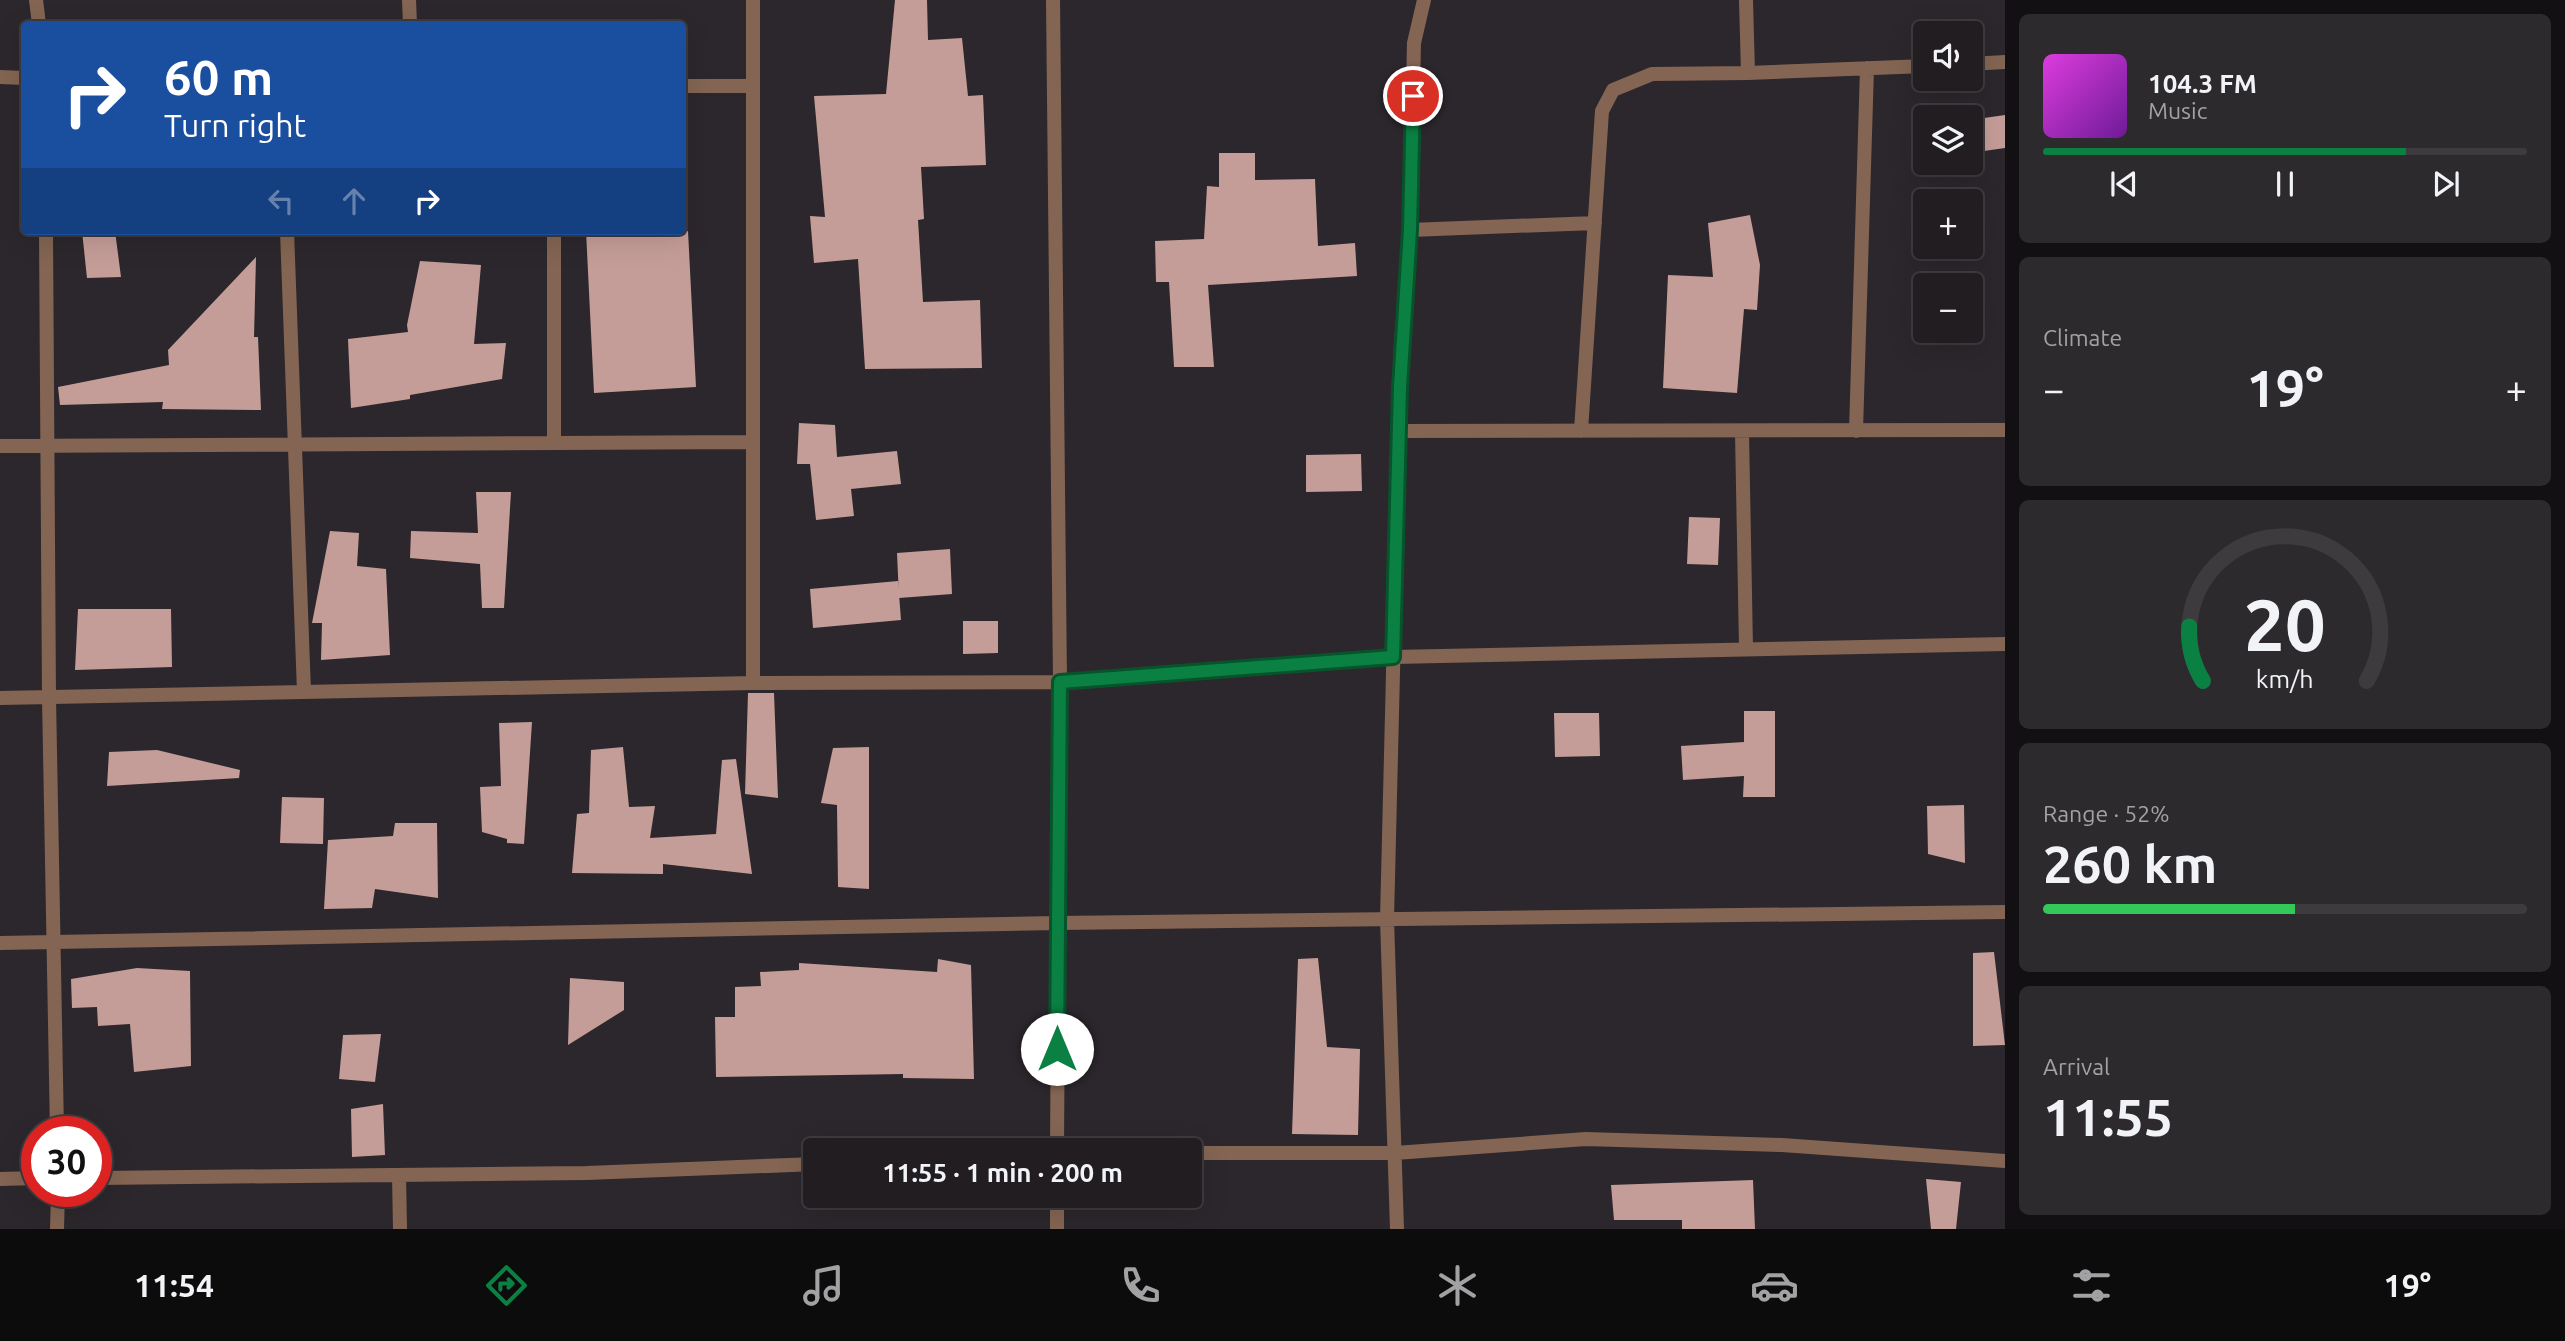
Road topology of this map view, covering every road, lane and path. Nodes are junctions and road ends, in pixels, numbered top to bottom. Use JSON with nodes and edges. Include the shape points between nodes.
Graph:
{"nodes":[{"id":1,"x":36,"y":0,"type":"edge"},
{"id":2,"x":409,"y":0,"type":"edge"},
{"id":3,"x":753,"y":0,"type":"edge"},
{"id":4,"x":1053,"y":0,"type":"edge"},
{"id":5,"x":1424,"y":0,"type":"edge"},
{"id":6,"x":1746,"y":0,"type":"edge"},
{"id":7,"x":39,"y":21,"type":"edge"},
{"id":8,"x":410,"y":21,"type":"edge"},
{"id":9,"x":2005,"y":62,"type":"edge"},
{"id":10,"x":1983,"y":63,"type":"edge"},
{"id":11,"x":1913,"y":66,"type":"edge"},
{"id":12,"x":1867,"y":68,"type":"junction"},
{"id":13,"x":1748,"y":73,"type":"junction"},
{"id":14,"x":0,"y":77,"type":"edge"},
{"id":15,"x":21,"y":78,"type":"edge"},
{"id":16,"x":686,"y":86,"type":"edge"},
{"id":17,"x":753,"y":86,"type":"junction"},
{"id":18,"x":1595,"y":223,"type":"junction"},
{"id":19,"x":1410,"y":230,"type":"junction"},
{"id":20,"x":46,"y":235,"type":"edge"},
{"id":21,"x":286,"y":235,"type":"edge"},
{"id":22,"x":554,"y":235,"type":"edge"},
{"id":23,"x":2005,"y":430,"type":"edge"},
{"id":24,"x":1398,"y":431,"type":"junction"},
{"id":25,"x":1856,"y":431,"type":"junction"},
{"id":26,"x":1581,"y":432,"type":"junction"},
{"id":27,"x":1742,"y":432,"type":"junction"},
{"id":28,"x":752,"y":442,"type":"junction"},
{"id":29,"x":554,"y":443,"type":"junction"},
{"id":30,"x":294,"y":444,"type":"junction"},
{"id":31,"x":0,"y":446,"type":"edge"},
{"id":32,"x":49,"y":446,"type":"junction"},
{"id":33,"x":2005,"y":643,"type":"edge"},
{"id":34,"x":1746,"y":648,"type":"junction"},
{"id":35,"x":1393,"y":657,"type":"junction"},
{"id":36,"x":1060,"y":682,"type":"junction"},
{"id":37,"x":753,"y":683,"type":"junction"},
{"id":38,"x":303,"y":692,"type":"junction"},
{"id":39,"x":49,"y":697,"type":"junction"},
{"id":40,"x":0,"y":698,"type":"edge"},
{"id":41,"x":2005,"y":912,"type":"edge"},
{"id":42,"x":1387,"y":919,"type":"junction"},
{"id":43,"x":1057,"y":923,"type":"junction"},
{"id":44,"x":53,"y":942,"type":"junction"},
{"id":45,"x":0,"y":943,"type":"edge"},
{"id":46,"x":57,"y":1116,"type":"edge"},
{"id":47,"x":1056,"y":1138,"type":"edge"},
{"id":48,"x":1202,"y":1153,"type":"edge"},
{"id":49,"x":1395,"y":1153,"type":"junction"},
{"id":50,"x":2005,"y":1161,"type":"edge"},
{"id":51,"x":803,"y":1165,"type":"edge"},
{"id":52,"x":399,"y":1175,"type":"junction"},
{"id":53,"x":21,"y":1178,"type":"edge"},
{"id":54,"x":112,"y":1178,"type":"edge"},
{"id":55,"x":0,"y":1179,"type":"edge"},
{"id":56,"x":58,"y":1207,"type":"edge"},
{"id":57,"x":1057,"y":1208,"type":"edge"},
{"id":58,"x":57,"y":1229,"type":"edge"},
{"id":59,"x":400,"y":1229,"type":"edge"},
{"id":60,"x":1057,"y":1229,"type":"edge"},
{"id":61,"x":1397,"y":1229,"type":"edge"}],
"edges":[{"from":1,"to":7,"type":"street"},
{"from":2,"to":8,"type":"street"},
{"from":3,"to":17,"type":"street"},
{"from":4,"to":36,"type":"street"},
{"from":5,"to":19,"type":"street","via":[[1414,43]]},
{"from":6,"to":13,"type":"street"},
{"from":9,"to":10,"type":"street"},
{"from":11,"to":12,"type":"street"},
{"from":12,"to":13,"type":"street"},
{"from":12,"to":25,"type":"street"},
{"from":13,"to":18,"type":"street","via":[[1652,74],[1613,90],[1602,111]]},
{"from":14,"to":15,"type":"street"},
{"from":16,"to":17,"type":"street"},
{"from":17,"to":28,"type":"street"},
{"from":18,"to":19,"type":"street"},
{"from":18,"to":26,"type":"street"},
{"from":19,"to":24,"type":"street"},
{"from":20,"to":32,"type":"street"},
{"from":21,"to":30,"type":"street"},
{"from":22,"to":29,"type":"street"},
{"from":23,"to":25,"type":"street"},
{"from":24,"to":26,"type":"street"},
{"from":24,"to":35,"type":"street"},
{"from":25,"to":27,"type":"street"},
{"from":26,"to":27,"type":"street"},
{"from":27,"to":34,"type":"street"},
{"from":28,"to":29,"type":"street"},
{"from":28,"to":37,"type":"street"},
{"from":29,"to":30,"type":"street"},
{"from":30,"to":32,"type":"street"},
{"from":30,"to":38,"type":"street"},
{"from":31,"to":32,"type":"street"},
{"from":32,"to":39,"type":"street"},
{"from":33,"to":34,"type":"street"},
{"from":34,"to":35,"type":"street"},
{"from":35,"to":36,"type":"street"},
{"from":35,"to":42,"type":"street"},
{"from":36,"to":37,"type":"street"},
{"from":36,"to":43,"type":"street"},
{"from":37,"to":38,"type":"street"},
{"from":38,"to":39,"type":"street"},
{"from":39,"to":40,"type":"street"},
{"from":39,"to":44,"type":"street"},
{"from":41,"to":42,"type":"street"},
{"from":42,"to":43,"type":"street"},
{"from":42,"to":49,"type":"street"},
{"from":43,"to":44,"type":"street"},
{"from":43,"to":47,"type":"street"},
{"from":44,"to":45,"type":"street"},
{"from":44,"to":46,"type":"street"},
{"from":48,"to":49,"type":"street"},
{"from":49,"to":50,"type":"street","via":[[1586,1139],[1782,1145]]},
{"from":49,"to":61,"type":"street"},
{"from":51,"to":52,"type":"street"},
{"from":52,"to":54,"type":"street"},
{"from":52,"to":59,"type":"street"},
{"from":53,"to":55,"type":"street"},
{"from":56,"to":58,"type":"street"},
{"from":57,"to":60,"type":"street"}]}
